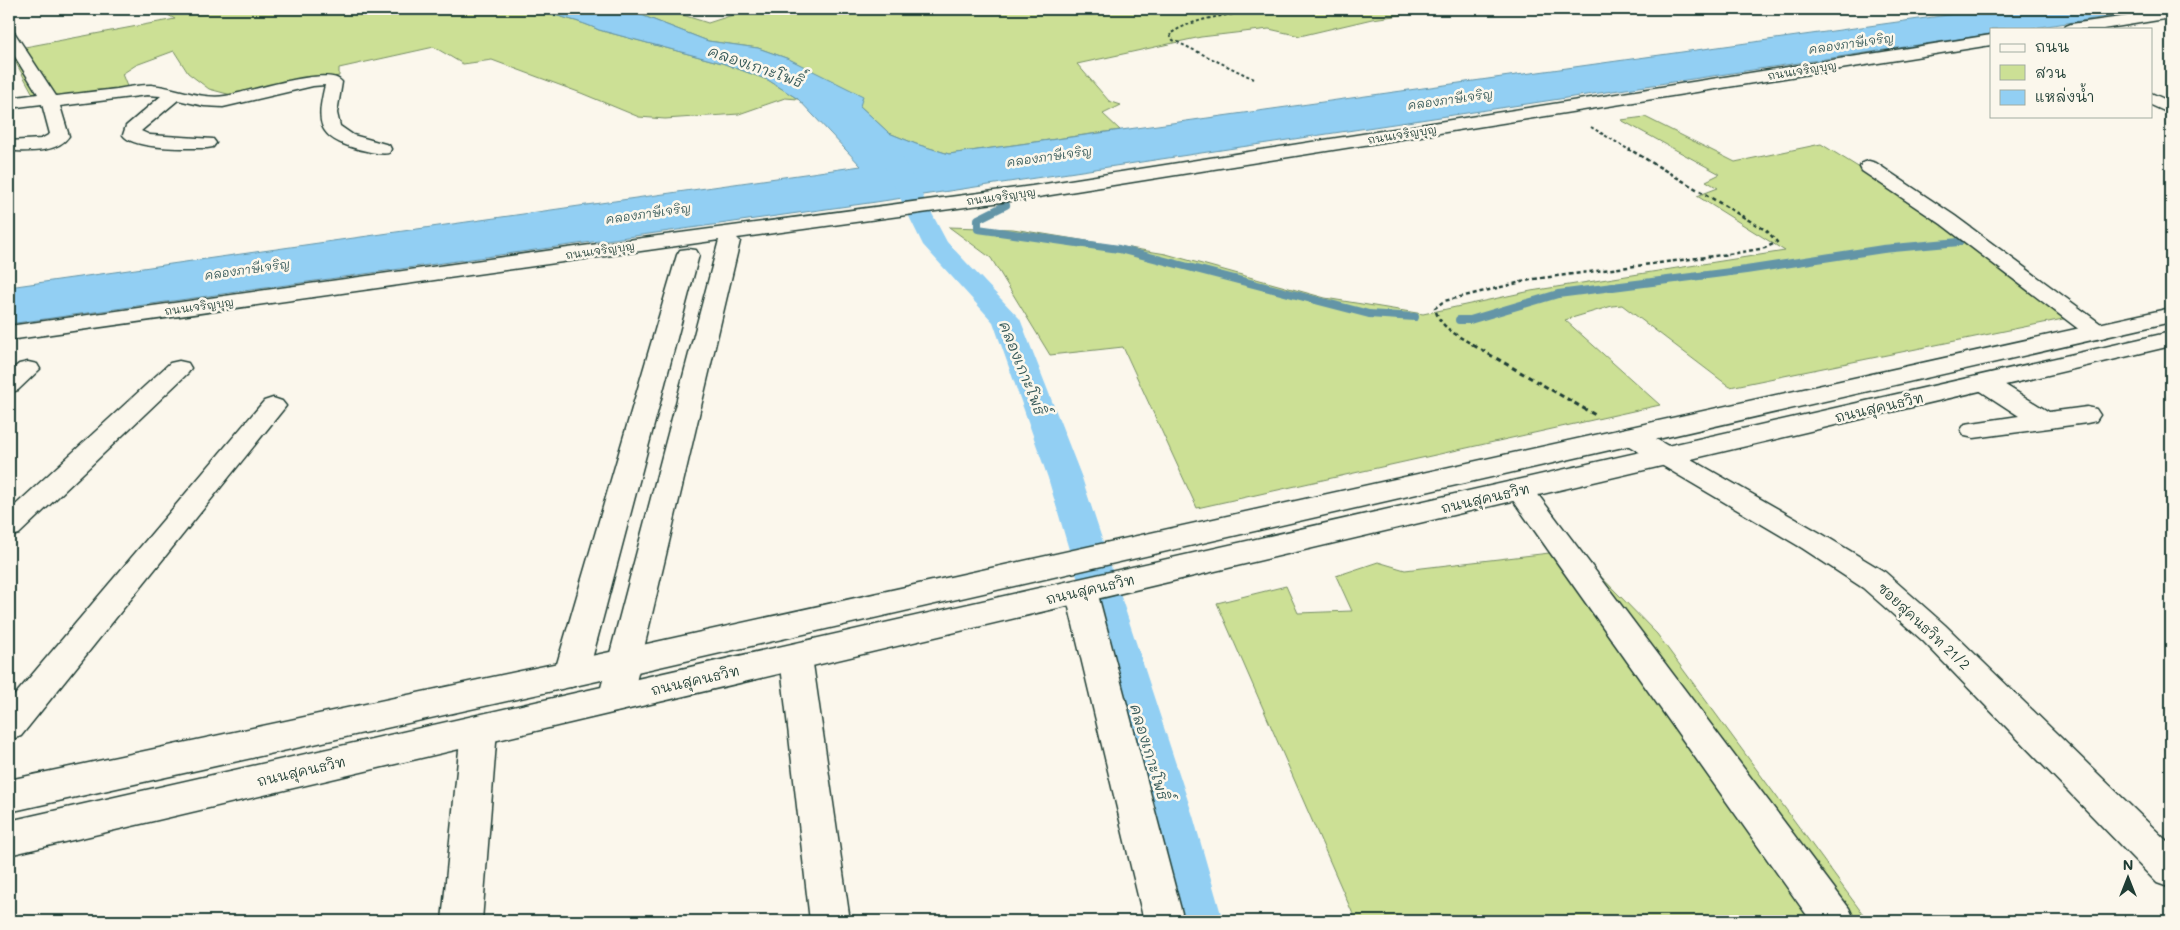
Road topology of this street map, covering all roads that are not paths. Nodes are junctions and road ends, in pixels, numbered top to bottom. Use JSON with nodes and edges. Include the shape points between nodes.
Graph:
{"nodes":[{"id":1,"x":2171,"y":14,"type":"edge"},
{"id":2,"x":2078,"y":28,"type":"edge"},
{"id":3,"x":9,"y":35,"type":"edge"},
{"id":4,"x":1990,"y":40,"type":"edge"},
{"id":5,"x":175,"y":93,"type":"junction"},
{"id":6,"x":2152,"y":99,"type":"edge"},
{"id":7,"x":50,"y":100,"type":"junction"},
{"id":8,"x":9,"y":103,"type":"edge"},
{"id":9,"x":2171,"y":109,"type":"edge"},
{"id":10,"x":207,"y":143,"type":"dead end"},
{"id":11,"x":9,"y":146,"type":"edge"},
{"id":12,"x":382,"y":149,"type":"dead end"},
{"id":13,"x":1868,"y":167,"type":"dead end"},
{"id":14,"x":729,"y":241,"type":"dead end"},
{"id":15,"x":688,"y":255,"type":"dead end"},
{"id":16,"x":2171,"y":316,"type":"edge"},
{"id":17,"x":2097,"y":332,"type":"junction"},
{"id":18,"x":9,"y":333,"type":"edge"},
{"id":19,"x":2171,"y":339,"type":"edge"},
{"id":20,"x":179,"y":368,"type":"dead end"},
{"id":21,"x":28,"y":369,"type":"dead end"},
{"id":22,"x":1985,"y":383,"type":"junction"},
{"id":23,"x":9,"y":384,"type":"edge"},
{"id":24,"x":273,"y":406,"type":"dead end"},
{"id":25,"x":2087,"y":415,"type":"dead end"},
{"id":26,"x":2043,"y":420,"type":"junction"},
{"id":27,"x":1974,"y":430,"type":"dead end"},
{"id":28,"x":1633,"y":437,"type":"junction"},
{"id":29,"x":1667,"y":456,"type":"junction"},
{"id":30,"x":1520,"y":490,"type":"junction"},
{"id":31,"x":9,"y":527,"type":"edge"},
{"id":32,"x":1081,"y":591,"type":"junction"},
{"id":33,"x":796,"y":657,"type":"junction"},
{"id":34,"x":624,"y":662,"type":"junction"},
{"id":35,"x":571,"y":674,"type":"junction"},
{"id":36,"x":615,"y":699,"type":"junction"},
{"id":37,"x":9,"y":726,"type":"edge"},
{"id":38,"x":478,"y":730,"type":"junction"},
{"id":39,"x":9,"y":796,"type":"edge"},
{"id":40,"x":9,"y":838,"type":"edge"},
{"id":41,"x":2171,"y":871,"type":"edge"},
{"id":42,"x":462,"y":921,"type":"edge"},
{"id":43,"x":830,"y":921,"type":"edge"},
{"id":44,"x":1164,"y":921,"type":"edge"},
{"id":45,"x":1835,"y":921,"type":"edge"}],
"edges":[{"from":1,"to":2,"type":"street"},
{"from":3,"to":7,"type":"street"},
{"from":4,"to":18,"type":"street","name":"ถนนเจริญบุญ","via":[[1032,192]]},
{"from":5,"to":7,"type":"street","via":[[147,90]]},
{"from":5,"to":10,"type":"street","via":[[132,130],[132,135],[149,140]]},
{"from":5,"to":12,"type":"street","via":[[223,102],[328,80],[334,82],[328,115],[334,131],[352,142]]},
{"from":6,"to":9,"type":"street"},
{"from":7,"to":8,"type":"street"},
{"from":7,"to":11,"type":"street","via":[[60,136],[45,144]]},
{"from":13,"to":17,"type":"street","via":[[1948,220]]},
{"from":14,"to":34,"type":"street"},
{"from":15,"to":35,"type":"street"},
{"from":16,"to":17,"type":"street","name":"ถนนสุคนธวิท"},
{"from":17,"to":28,"type":"street","name":"ถนนสุคนธวิท"},
{"from":19,"to":22,"type":"street","name":"ถนนสุคนธวิท"},
{"from":20,"to":31,"type":"street"},
{"from":21,"to":23,"type":"street"},
{"from":22,"to":26,"type":"street"},
{"from":22,"to":29,"type":"street","name":"ถนนสุคนธวิท"},
{"from":24,"to":37,"type":"street"},
{"from":25,"to":26,"type":"street"},
{"from":26,"to":27,"type":"street"},
{"from":28,"to":29,"type":"street","name":"ซอยสุคนธวิท 21/2"},
{"from":28,"to":34,"type":"street","name":"ถนนสุคนธวิท"},
{"from":29,"to":30,"type":"street","name":"ถนนสุคนธวิท"},
{"from":29,"to":41,"type":"street","name":"ซอยสุคนธวิท 21/2","via":[[1874,580],[1934,633]]},
{"from":30,"to":32,"type":"street","name":"ถนนสุคนธวิท"},
{"from":30,"to":45,"type":"street"},
{"from":32,"to":33,"type":"street","name":"ถนนสุคนธวิท"},
{"from":32,"to":44,"type":"street"},
{"from":33,"to":36,"type":"street","name":"ถนนสุคนธวิท"},
{"from":33,"to":43,"type":"street"},
{"from":34,"to":35,"type":"street","name":"ถนนสุคนธวิท"},
{"from":34,"to":36,"type":"street"},
{"from":35,"to":39,"type":"street","name":"ถนนสุคนธวิท"},
{"from":36,"to":38,"type":"street","name":"ถนนสุคนธวิท"},
{"from":38,"to":40,"type":"street","name":"ถนนสุคนธวิท"},
{"from":38,"to":42,"type":"street"}]}
